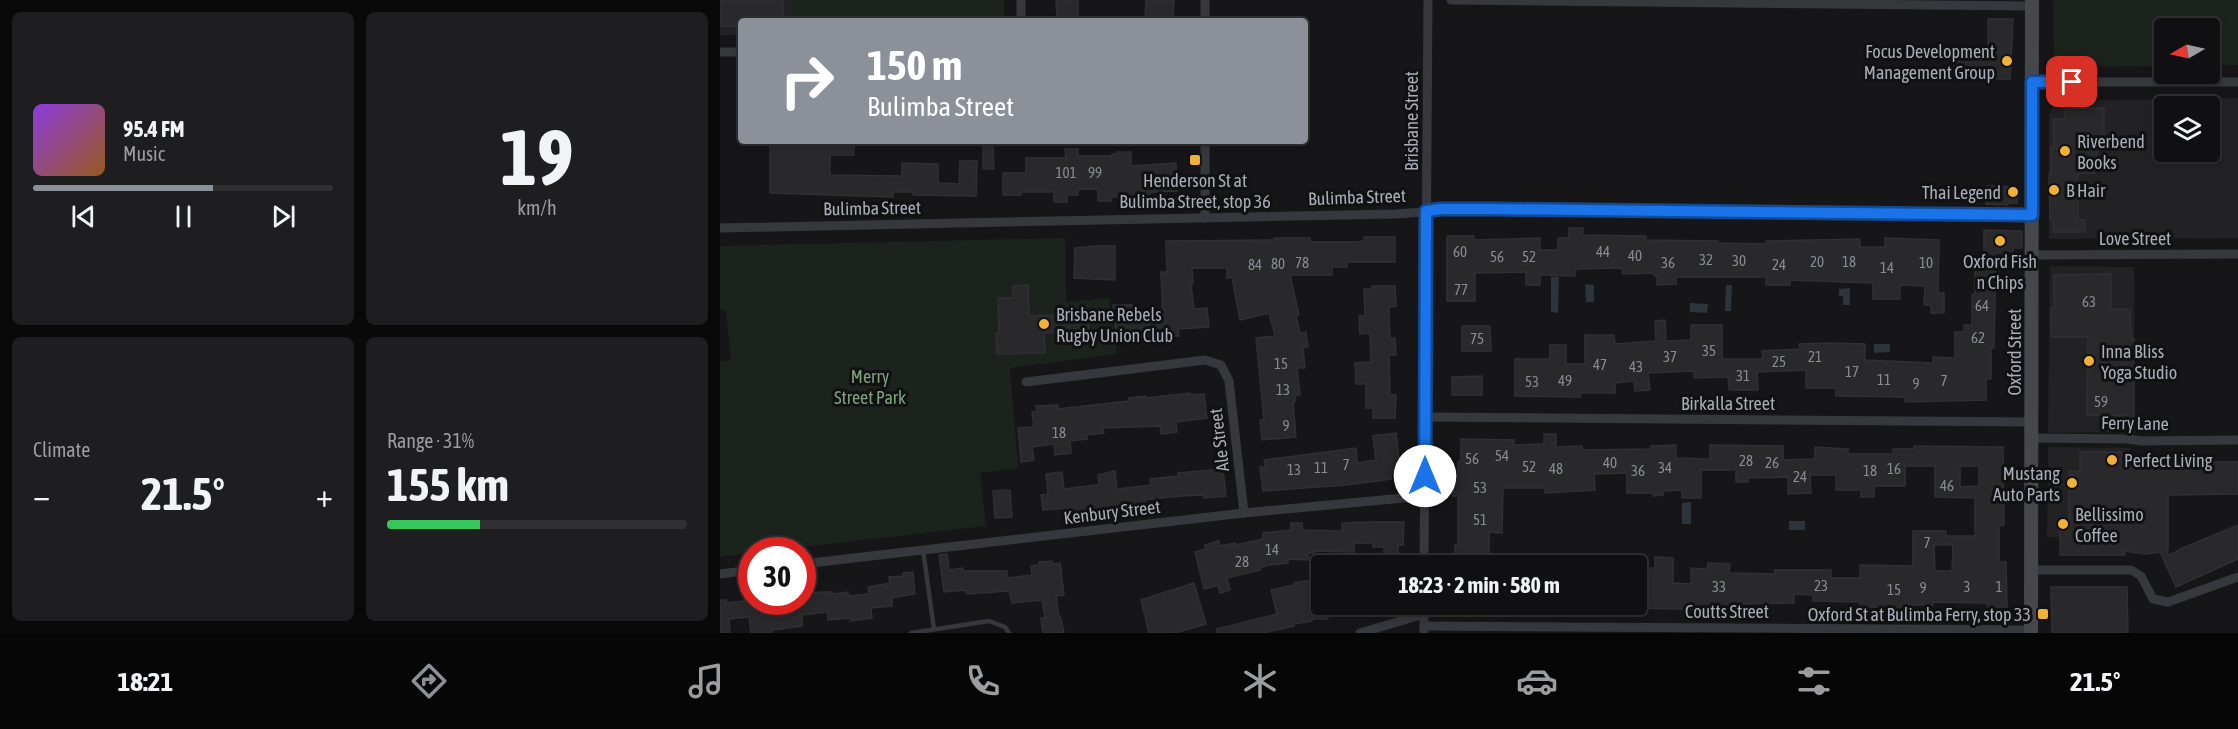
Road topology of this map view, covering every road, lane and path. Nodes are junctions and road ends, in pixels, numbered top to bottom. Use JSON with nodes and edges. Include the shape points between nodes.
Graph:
{"nodes":[{"id":1,"x":1021,"y":0,"type":"edge"},
{"id":2,"x":1205,"y":0,"type":"edge"},
{"id":3,"x":1428,"y":0,"type":"edge"},
{"id":4,"x":1451,"y":0,"type":"edge"},
{"id":5,"x":2032,"y":3,"type":"edge"},
{"id":6,"x":1021,"y":18,"type":"edge"},
{"id":7,"x":1205,"y":18,"type":"edge"},
{"id":8,"x":720,"y":52,"type":"edge"},
{"id":9,"x":738,"y":52,"type":"edge"},
{"id":10,"x":2032,"y":82,"type":"junction"},
{"id":11,"x":2238,"y":82,"type":"edge"},
{"id":12,"x":1205,"y":144,"type":"edge"},
{"id":13,"x":1426,"y":211,"type":"junction"},
{"id":14,"x":2032,"y":215,"type":"junction"},
{"id":15,"x":1205,"y":218,"type":"junction"},
{"id":16,"x":720,"y":228,"type":"edge"},
{"id":17,"x":2238,"y":254,"type":"edge"},
{"id":18,"x":2032,"y":255,"type":"junction"},
{"id":19,"x":1026,"y":382,"type":"dead end"},
{"id":20,"x":1425,"y":417,"type":"junction"},
{"id":21,"x":2031,"y":423,"type":"junction"},
{"id":22,"x":2031,"y":438,"type":"junction"},
{"id":23,"x":2238,"y":440,"type":"edge"},
{"id":24,"x":1425,"y":496,"type":"junction"},
{"id":25,"x":1244,"y":513,"type":"junction"},
{"id":26,"x":923,"y":550,"type":"junction"},
{"id":27,"x":1424,"y":555,"type":"edge"},
{"id":28,"x":816,"y":562,"type":"edge"},
{"id":29,"x":2031,"y":570,"type":"junction"},
{"id":30,"x":738,"y":572,"type":"edge"},
{"id":31,"x":720,"y":574,"type":"edge"},
{"id":32,"x":2238,"y":577,"type":"edge"},
{"id":33,"x":1408,"y":615,"type":"edge"},
{"id":34,"x":934,"y":629,"type":"junction"},
{"id":35,"x":1424,"y":629,"type":"edge"},
{"id":36,"x":2031,"y":631,"type":"edge"},
{"id":37,"x":911,"y":633,"type":"edge"},
{"id":38,"x":1009,"y":633,"type":"edge"},
{"id":39,"x":1360,"y":633,"type":"edge"}],
"edges":[{"from":1,"to":6,"type":"street"},
{"from":2,"to":7,"type":"street"},
{"from":3,"to":13,"type":"street","name":"Brisbane Street"},
{"from":4,"to":5,"type":"street"},
{"from":5,"to":10,"type":"street","name":"Oxford Street"},
{"from":8,"to":9,"type":"street"},
{"from":10,"to":11,"type":"street"},
{"from":10,"to":14,"type":"street","name":"Oxford Street"},
{"from":12,"to":15,"type":"street"},
{"from":13,"to":14,"type":"street","name":"Bulimba Street"},
{"from":13,"to":15,"type":"street","name":"Bulimba Street"},
{"from":13,"to":20,"type":"street","name":"Brisbane Street"},
{"from":14,"to":18,"type":"street","name":"Oxford Street"},
{"from":15,"to":16,"type":"street","name":"Bulimba Street"},
{"from":17,"to":18,"type":"street","name":"Love Street"},
{"from":18,"to":21,"type":"street","name":"Oxford Street"},
{"from":19,"to":25,"type":"street","name":"Ale Street","via":[[1205,360],[1221,364],[1229,381]]},
{"from":20,"to":21,"type":"street","name":"Birkalla Street"},
{"from":20,"to":24,"type":"street","name":"Brisbane Street"},
{"from":21,"to":22,"type":"street","name":"Oxford Street"},
{"from":22,"to":23,"type":"street","name":"Ferry Lane"},
{"from":22,"to":29,"type":"street","name":"Oxford Street"},
{"from":24,"to":25,"type":"street","name":"Kenbury Street"},
{"from":24,"to":27,"type":"street","name":"Brisbane Street"},
{"from":25,"to":26,"type":"street","name":"Kenbury Street"},
{"from":26,"to":28,"type":"street","name":"Kenbury Street"},
{"from":26,"to":34,"type":"lane"},
{"from":29,"to":32,"type":"street","via":[[2131,570],[2141,576],[2153,599],[2168,602]]},
{"from":29,"to":36,"type":"street","name":"Oxford Street"},
{"from":30,"to":31,"type":"street"},
{"from":33,"to":39,"type":"street"},
{"from":34,"to":37,"type":"lane"},
{"from":34,"to":38,"type":"lane","via":[[989,621],[1005,627]]},
{"from":35,"to":36,"type":"street","name":"Coutts Street"}]}
